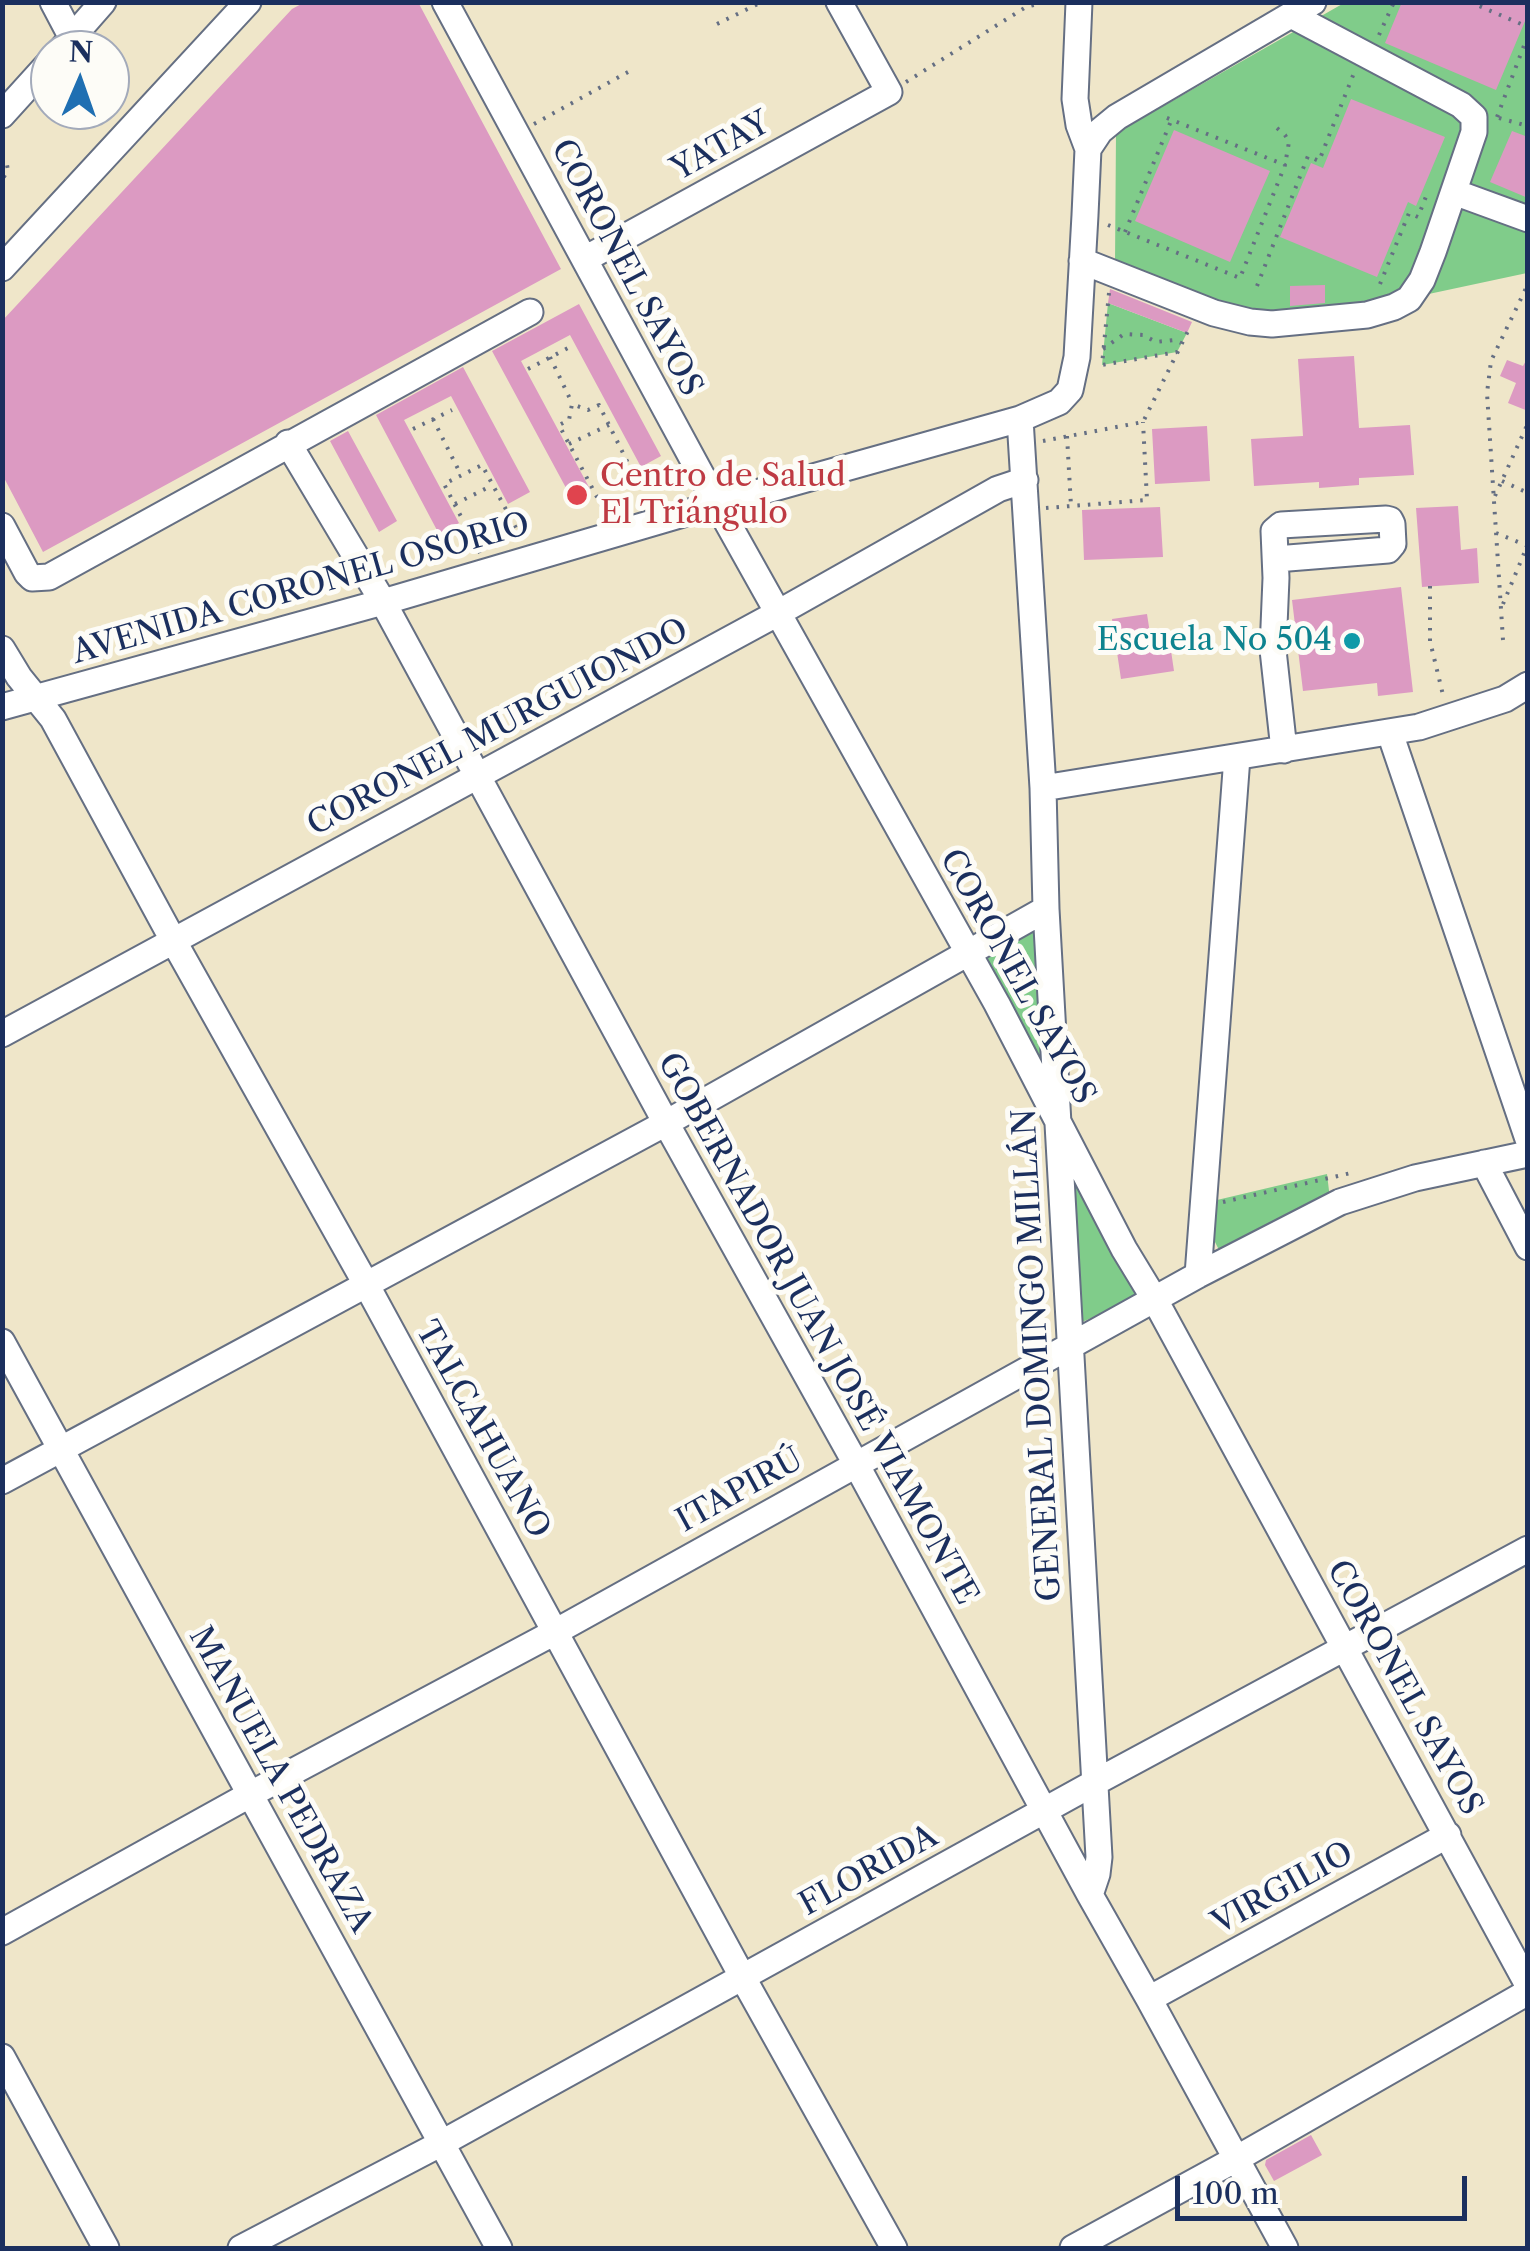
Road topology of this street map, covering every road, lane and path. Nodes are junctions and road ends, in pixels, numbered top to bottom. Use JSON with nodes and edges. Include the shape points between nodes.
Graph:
{"nodes":[{"id":1,"x":53,"y":2,"type":"edge"},
{"id":2,"x":103,"y":2,"type":"edge"},
{"id":3,"x":248,"y":2,"type":"edge"},
{"id":4,"x":445,"y":2,"type":"edge"},
{"id":5,"x":762,"y":2,"type":"edge"},
{"id":6,"x":839,"y":2,"type":"edge"},
{"id":7,"x":1045,"y":2,"type":"edge"},
{"id":8,"x":1079,"y":2,"type":"edge"},
{"id":9,"x":1394,"y":2,"type":"edge"},
{"id":10,"x":1470,"y":2,"type":"edge"},
{"id":11,"x":1302,"y":9,"type":"edge"},
{"id":12,"x":717,"y":24,"type":"dead end"},
{"id":13,"x":1528,"y":27,"type":"edge"},
{"id":14,"x":62,"y":30,"type":"edge"},
{"id":15,"x":78,"y":30,"type":"edge"},
{"id":16,"x":1528,"y":35,"type":"edge"},
{"id":17,"x":1366,"y":55,"type":"junction"},
{"id":18,"x":628,"y":72,"type":"dead end"},
{"id":19,"x":30,"y":84,"type":"edge"},
{"id":20,"x":889,"y":92,"type":"junction"},
{"id":21,"x":1134,"y":106,"type":"junction"},
{"id":22,"x":2,"y":115,"type":"edge"},
{"id":23,"x":1171,"y":119,"type":"junction"},
{"id":24,"x":1485,"y":119,"type":"junction"},
{"id":25,"x":1528,"y":126,"type":"edge"},
{"id":26,"x":1277,"y":128,"type":"dead end"},
{"id":27,"x":516,"y":133,"type":"junction"},
{"id":28,"x":1088,"y":149,"type":"junction"},
{"id":29,"x":2,"y":157,"type":"edge"},
{"id":30,"x":1285,"y":165,"type":"junction"},
{"id":31,"x":2,"y":180,"type":"edge"},
{"id":32,"x":1443,"y":186,"type":"junction"},
{"id":33,"x":1084,"y":216,"type":"junction"},
{"id":34,"x":1528,"y":220,"type":"edge"},
{"id":35,"x":1125,"y":232,"type":"junction"},
{"id":36,"x":585,"y":259,"type":"junction"},
{"id":37,"x":1082,"y":262,"type":"junction"},
{"id":38,"x":2,"y":268,"type":"edge"},
{"id":39,"x":1112,"y":273,"type":"junction"},
{"id":40,"x":1380,"y":284,"type":"dead end"},
{"id":41,"x":1528,"y":284,"type":"edge"},
{"id":42,"x":1257,"y":286,"type":"dead end"},
{"id":43,"x":1199,"y":307,"type":"junction"},
{"id":44,"x":530,"y":312,"type":"dead end"},
{"id":45,"x":1182,"y":344,"type":"junction"},
{"id":46,"x":570,"y":347,"type":"dead end"},
{"id":47,"x":1103,"y":349,"type":"junction"},
{"id":48,"x":1178,"y":352,"type":"junction"},
{"id":49,"x":550,"y":357,"type":"junction"},
{"id":50,"x":528,"y":369,"type":"dead end"},
{"id":51,"x":572,"y":404,"type":"junction"},
{"id":52,"x":452,"y":410,"type":"dead end"},
{"id":53,"x":432,"y":419,"type":"junction"},
{"id":54,"x":1143,"y":422,"type":"junction"},
{"id":55,"x":1528,"y":422,"type":"edge"},
{"id":56,"x":608,"y":425,"type":"junction"},
{"id":57,"x":413,"y":429,"type":"dead end"},
{"id":58,"x":1022,"y":431,"type":"junction"},
{"id":59,"x":1067,"y":436,"type":"junction"},
{"id":60,"x":288,"y":443,"type":"junction"},
{"id":61,"x":569,"y":444,"type":"junction"},
{"id":62,"x":462,"y":475,"type":"junction"},
{"id":63,"x":1025,"y":480,"type":"junction"},
{"id":64,"x":1502,"y":482,"type":"junction"},
{"id":65,"x":493,"y":486,"type":"junction"},
{"id":66,"x":620,"y":486,"type":"dead end"},
{"id":67,"x":1528,"y":492,"type":"edge"},
{"id":68,"x":1494,"y":500,"type":"junction"},
{"id":69,"x":454,"y":504,"type":"junction"},
{"id":70,"x":716,"y":504,"type":"junction"},
{"id":71,"x":1071,"y":506,"type":"junction"},
{"id":72,"x":1026,"y":509,"type":"junction"},
{"id":73,"x":2,"y":526,"type":"edge"},
{"id":74,"x":1496,"y":532,"type":"junction"},
{"id":75,"x":616,"y":534,"type":"junction"},
{"id":76,"x":1527,"y":545,"type":"edge"},
{"id":77,"x":532,"y":558,"type":"junction"},
{"id":78,"x":1276,"y":559,"type":"dead end"},
{"id":79,"x":489,"y":570,"type":"junction"},
{"id":80,"x":1430,"y":586,"type":"dead end"},
{"id":81,"x":383,"y":602,"type":"junction"},
{"id":82,"x":1501,"y":609,"type":"junction"},
{"id":83,"x":778,"y":613,"type":"junction"},
{"id":84,"x":1503,"y":640,"type":"dead end"},
{"id":85,"x":2,"y":650,"type":"edge"},
{"id":86,"x":1524,"y":695,"type":"edge"},
{"id":87,"x":34,"y":698,"type":"junction"},
{"id":88,"x":2,"y":706,"type":"edge"},
{"id":89,"x":1448,"y":718,"type":"junction"},
{"id":90,"x":1390,"y":733,"type":"junction"},
{"id":91,"x":1284,"y":750,"type":"junction"},
{"id":92,"x":1237,"y":757,"type":"junction"},
{"id":93,"x":478,"y":776,"type":"junction"},
{"id":94,"x":1042,"y":788,"type":"junction"},
{"id":95,"x":1046,"y":909,"type":"junction"},
{"id":96,"x":173,"y":940,"type":"junction"},
{"id":97,"x":969,"y":953,"type":"junction"},
{"id":98,"x":1050,"y":968,"type":"junction"},
{"id":99,"x":997,"y":1004,"type":"junction"},
{"id":100,"x":2,"y":1034,"type":"edge"},
{"id":101,"x":1057,"y":1118,"type":"junction"},
{"id":102,"x":666,"y":1123,"type":"junction"},
{"id":103,"x":1528,"y":1139,"type":"edge"},
{"id":104,"x":1528,"y":1154,"type":"edge"},
{"id":105,"x":1484,"y":1163,"type":"junction"},
{"id":106,"x":1528,"y":1247,"type":"edge"},
{"id":107,"x":1198,"y":1275,"type":"junction"},
{"id":108,"x":366,"y":1284,"type":"junction"},
{"id":109,"x":1155,"y":1300,"type":"junction"},
{"id":110,"x":2,"y":1342,"type":"edge"},
{"id":111,"x":1070,"y":1347,"type":"junction"},
{"id":112,"x":62,"y":1450,"type":"junction"},
{"id":113,"x":856,"y":1464,"type":"junction"},
{"id":114,"x":2,"y":1482,"type":"edge"},
{"id":115,"x":1528,"y":1549,"type":"edge"},
{"id":116,"x":556,"y":1632,"type":"junction"},
{"id":117,"x":1346,"y":1649,"type":"junction"},
{"id":118,"x":1094,"y":1784,"type":"junction"},
{"id":119,"x":251,"y":1794,"type":"junction"},
{"id":120,"x":1045,"y":1811,"type":"junction"},
{"id":121,"x":1448,"y":1836,"type":"junction"},
{"id":122,"x":1090,"y":1895,"type":"junction"},
{"id":123,"x":2,"y":1932,"type":"edge"},
{"id":124,"x":742,"y":1978,"type":"junction"},
{"id":125,"x":1528,"y":1989,"type":"edge"},
{"id":126,"x":1150,"y":1999,"type":"junction"},
{"id":127,"x":2,"y":2057,"type":"edge"},
{"id":128,"x":442,"y":2144,"type":"junction"},
{"id":129,"x":1236,"y":2159,"type":"junction"},
{"id":130,"x":106,"y":2248,"type":"edge"},
{"id":131,"x":241,"y":2248,"type":"edge"},
{"id":132,"x":499,"y":2248,"type":"edge"},
{"id":133,"x":894,"y":2248,"type":"edge"},
{"id":134,"x":1073,"y":2248,"type":"edge"},
{"id":135,"x":1285,"y":2248,"type":"edge"}],
"edges":[{"from":1,"to":14,"type":"street"},
{"from":2,"to":15,"type":"street"},
{"from":3,"to":38,"type":"street"},
{"from":4,"to":27,"type":"street","name":"CORONEL SAYOS"},
{"from":5,"to":12,"type":"path"},
{"from":6,"to":20,"type":"street"},
{"from":7,"to":20,"type":"path","via":[[1026,6]]},
{"from":8,"to":28,"type":"street","via":[[1075,98]]},
{"from":9,"to":17,"type":"path"},
{"from":10,"to":13,"type":"path"},
{"from":11,"to":17,"type":"street"},
{"from":11,"to":21,"type":"street"},
{"from":16,"to":24,"type":"path"},
{"from":17,"to":24,"type":"street"},
{"from":17,"to":42,"type":"path","via":[[1319,160],[1308,156]]},
{"from":18,"to":27,"type":"path"},
{"from":19,"to":22,"type":"street"},
{"from":20,"to":36,"type":"street","name":"YATAY"},
{"from":21,"to":23,"type":"path"},
{"from":21,"to":28,"type":"street"},
{"from":23,"to":30,"type":"path"},
{"from":23,"to":35,"type":"path"},
{"from":24,"to":25,"type":"path"},
{"from":24,"to":32,"type":"street"},
{"from":26,"to":30,"type":"path","via":[[1289,142]]},
{"from":27,"to":36,"type":"street","name":"CORONEL SAYOS"},
{"from":28,"to":33,"type":"street"},
{"from":29,"to":31,"type":"path","via":[[8,170]]},
{"from":30,"to":35,"type":"path","via":[[1240,278]]},
{"from":32,"to":34,"type":"street"},
{"from":32,"to":40,"type":"path","via":[[1418,217],[1410,214]]},
{"from":32,"to":43,"type":"street","via":[[1422,280],[1394,307],[1367,316],[1272,324]]},
{"from":33,"to":35,"type":"path"},
{"from":33,"to":37,"type":"street"},
{"from":36,"to":70,"type":"street","name":"CORONEL SAYOS"},
{"from":37,"to":39,"type":"street"},
{"from":37,"to":58,"type":"street","via":[[1070,390]]},
{"from":39,"to":43,"type":"street"},
{"from":39,"to":47,"type":"path"},
{"from":41,"to":68,"type":"path","via":[[1492,361],[1486,393]]},
{"from":43,"to":45,"type":"path"},
{"from":44,"to":60,"type":"street"},
{"from":45,"to":47,"type":"path","via":[[1134,333]]},
{"from":45,"to":48,"type":"path"},
{"from":46,"to":49,"type":"path"},
{"from":47,"to":48,"type":"path","via":[[1102,365]]},
{"from":48,"to":54,"type":"path"},
{"from":49,"to":50,"type":"path"},
{"from":49,"to":51,"type":"path"},
{"from":51,"to":56,"type":"path","via":[[588,410],[598,405]]},
{"from":51,"to":61,"type":"path","via":[[568,420],[559,425]]},
{"from":52,"to":53,"type":"path"},
{"from":53,"to":57,"type":"path"},
{"from":53,"to":62,"type":"path"},
{"from":54,"to":59,"type":"path"},
{"from":54,"to":71,"type":"path","via":[[1147,500]]},
{"from":55,"to":64,"type":"path"},
{"from":56,"to":61,"type":"path"},
{"from":56,"to":66,"type":"path","via":[[636,477]]},
{"from":58,"to":59,"type":"path"},
{"from":58,"to":63,"type":"street","name":"GENERAL DOMINGO MILLÁN"},
{"from":58,"to":70,"type":"street","name":"AVENIDA CORONEL OSORIO"},
{"from":59,"to":71,"type":"path"},
{"from":60,"to":73,"type":"street","via":[[49,577],[32,578]]},
{"from":60,"to":81,"type":"street","name":"GOBERNADOR JUAN JOSÉ VIAMONTE"},
{"from":61,"to":75,"type":"path"},
{"from":62,"to":65,"type":"path","via":[[482,465]]},
{"from":62,"to":69,"type":"path","via":[[444,484]]},
{"from":63,"to":72,"type":"street","name":"GENERAL DOMINGO MILLÁN"},
{"from":63,"to":83,"type":"street","name":"CORONEL MURGUIONDO","via":[[998,488]]},
{"from":64,"to":67,"type":"path"},
{"from":64,"to":68,"type":"path"},
{"from":65,"to":69,"type":"path"},
{"from":65,"to":77,"type":"path"},
{"from":68,"to":74,"type":"path"},
{"from":69,"to":79,"type":"path"},
{"from":70,"to":75,"type":"street","name":"AVENIDA CORONEL OSORIO"},
{"from":70,"to":83,"type":"street","name":"CORONEL SAYOS"},
{"from":71,"to":72,"type":"path"},
{"from":72,"to":94,"type":"street","name":"GENERAL DOMINGO MILLÁN"},
{"from":74,"to":76,"type":"path"},
{"from":74,"to":82,"type":"path"},
{"from":75,"to":77,"type":"street","name":"AVENIDA CORONEL OSORIO"},
{"from":76,"to":82,"type":"path"},
{"from":77,"to":79,"type":"street","name":"AVENIDA CORONEL OSORIO"},
{"from":78,"to":91,"type":"street","via":[[1273,650]]},
{"from":79,"to":81,"type":"street","name":"AVENIDA CORONEL OSORIO"},
{"from":80,"to":89,"type":"path","via":[[1430,641]]},
{"from":81,"to":87,"type":"street","name":"AVENIDA CORONEL OSORIO"},
{"from":81,"to":93,"type":"street","name":"GOBERNADOR JUAN JOSÉ VIAMONTE"},
{"from":82,"to":84,"type":"path"},
{"from":83,"to":93,"type":"street","name":"CORONEL MURGUIONDO"},
{"from":83,"to":97,"type":"street","name":"CORONEL SAYOS"},
{"from":85,"to":87,"type":"street","name":"TALCAHUANO"},
{"from":86,"to":89,"type":"street"},
{"from":87,"to":88,"type":"street","name":"AVENIDA CORONEL OSORIO"},
{"from":87,"to":96,"type":"street","name":"TALCAHUANO","via":[[53,718]]},
{"from":89,"to":90,"type":"street"},
{"from":90,"to":91,"type":"street"},
{"from":90,"to":103,"type":"street"},
{"from":91,"to":92,"type":"street"},
{"from":92,"to":94,"type":"street"},
{"from":92,"to":107,"type":"street"},
{"from":93,"to":96,"type":"street","name":"CORONEL MURGUIONDO"},
{"from":93,"to":102,"type":"street","name":"GOBERNADOR JUAN JOSÉ VIAMONTE"},
{"from":94,"to":95,"type":"street","name":"GENERAL DOMINGO MILLÁN"},
{"from":95,"to":97,"type":"street"},
{"from":95,"to":98,"type":"street","name":"GENERAL DOMINGO MILLÁN"},
{"from":96,"to":100,"type":"street","name":"CORONEL MURGUIONDO"},
{"from":96,"to":108,"type":"street","name":"TALCAHUANO"},
{"from":97,"to":99,"type":"street","name":"CORONEL SAYOS"},
{"from":97,"to":102,"type":"street"},
{"from":98,"to":99,"type":"path","via":[[1011,982]]},
{"from":98,"to":101,"type":"street","name":"GENERAL DOMINGO MILLÁN"},
{"from":99,"to":101,"type":"street","name":"CORONEL SAYOS"},
{"from":101,"to":109,"type":"street","name":"CORONEL SAYOS"},
{"from":101,"to":111,"type":"street","name":"GENERAL DOMINGO MILLÁN"},
{"from":102,"to":108,"type":"street"},
{"from":102,"to":113,"type":"street","name":"GOBERNADOR JUAN JOSÉ VIAMONTE"},
{"from":104,"to":105,"type":"street","name":"ITAPIRÚ"},
{"from":105,"to":106,"type":"street"},
{"from":105,"to":107,"type":"street","name":"ITAPIRÚ","via":[[1340,1202]]},
{"from":107,"to":109,"type":"street","name":"ITAPIRÚ"},
{"from":108,"to":112,"type":"street"},
{"from":108,"to":116,"type":"street","name":"TALCAHUANO"},
{"from":109,"to":111,"type":"street","name":"ITAPIRÚ"},
{"from":109,"to":117,"type":"street","name":"CORONEL SAYOS"},
{"from":110,"to":112,"type":"street","name":"MANUELA PEDRAZA"},
{"from":111,"to":113,"type":"street","name":"ITAPIRÚ"},
{"from":111,"to":118,"type":"street","name":"GENERAL DOMINGO MILLÁN"},
{"from":112,"to":114,"type":"street"},
{"from":112,"to":119,"type":"street","name":"MANUELA PEDRAZA"},
{"from":113,"to":116,"type":"street","name":"ITAPIRÚ"},
{"from":113,"to":120,"type":"street","name":"GOBERNADOR JUAN JOSÉ VIAMONTE"},
{"from":115,"to":117,"type":"street","name":"FLORIDA"},
{"from":116,"to":119,"type":"street","name":"ITAPIRÚ"},
{"from":116,"to":124,"type":"street","name":"TALCAHUANO"},
{"from":117,"to":118,"type":"street","name":"FLORIDA"},
{"from":117,"to":121,"type":"street","name":"CORONEL SAYOS"},
{"from":118,"to":120,"type":"street","name":"FLORIDA"},
{"from":118,"to":122,"type":"street","name":"GENERAL DOMINGO MILLÁN","via":[[1100,1857]]},
{"from":119,"to":123,"type":"street","name":"ITAPIRÚ"},
{"from":119,"to":128,"type":"street","name":"MANUELA PEDRAZA"},
{"from":120,"to":122,"type":"street","name":"GOBERNADOR JUAN JOSÉ VIAMONTE"},
{"from":120,"to":124,"type":"street","name":"FLORIDA"},
{"from":121,"to":125,"type":"street","name":"CORONEL SAYOS"},
{"from":121,"to":126,"type":"street","name":"VIRGILIO"},
{"from":122,"to":126,"type":"street","name":"GOBERNADOR JUAN JOSÉ VIAMONTE"},
{"from":124,"to":128,"type":"street","name":"FLORIDA"},
{"from":124,"to":133,"type":"street","name":"TALCAHUANO"},
{"from":125,"to":129,"type":"street"},
{"from":126,"to":129,"type":"street","name":"GOBERNADOR JUAN JOSÉ VIAMONTE"},
{"from":127,"to":130,"type":"street"},
{"from":128,"to":131,"type":"street","name":"FLORIDA"},
{"from":128,"to":132,"type":"street","name":"MANUELA PEDRAZA"},
{"from":129,"to":134,"type":"street"},
{"from":129,"to":135,"type":"street","name":"GOBERNADOR JUAN JOSÉ VIAMONTE"}]}
